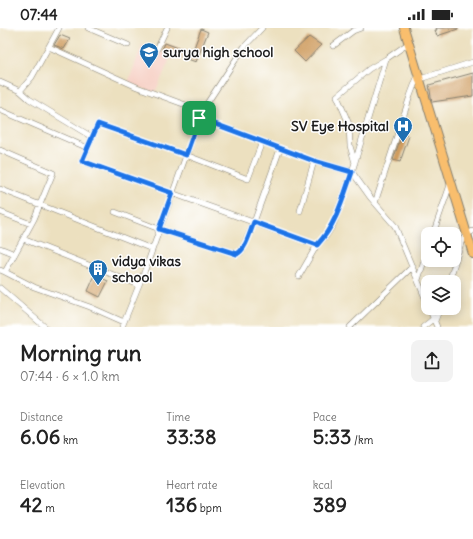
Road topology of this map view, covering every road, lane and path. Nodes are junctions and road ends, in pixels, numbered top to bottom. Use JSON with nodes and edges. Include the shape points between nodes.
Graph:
{"nodes":[{"id":1,"x":59,"y":28,"type":"edge"},
{"id":2,"x":88,"y":28,"type":"edge"},
{"id":3,"x":166,"y":28,"type":"edge"},
{"id":4,"x":262,"y":28,"type":"edge"},
{"id":5,"x":362,"y":28,"type":"edge"},
{"id":6,"x":404,"y":28,"type":"edge"},
{"id":7,"x":409,"y":43,"type":"junction"},
{"id":8,"x":128,"y":45,"type":"dead end"},
{"id":9,"x":333,"y":46,"type":"dead end"},
{"id":10,"x":49,"y":47,"type":"junction"},
{"id":11,"x":157,"y":49,"type":"dead end"},
{"id":12,"x":386,"y":59,"type":"junction"},
{"id":13,"x":473,"y":62,"type":"edge"},
{"id":14,"x":419,"y":77,"type":"junction"},
{"id":15,"x":0,"y":82,"type":"edge"},
{"id":16,"x":20,"y":92,"type":"junction"},
{"id":17,"x":0,"y":110,"type":"edge"},
{"id":18,"x":202,"y":111,"type":"junction"},
{"id":19,"x":199,"y":118,"type":"junction"},
{"id":20,"x":92,"y":138,"type":"junction"},
{"id":21,"x":262,"y":142,"type":"junction"},
{"id":22,"x":88,"y":148,"type":"junction"},
{"id":23,"x":280,"y":149,"type":"junction"},
{"id":24,"x":0,"y":150,"type":"edge"},
{"id":25,"x":186,"y":155,"type":"junction"},
{"id":26,"x":314,"y":161,"type":"junction"},
{"id":27,"x":355,"y":164,"type":"junction"},
{"id":28,"x":352,"y":172,"type":"junction"},
{"id":29,"x":451,"y":182,"type":"junction"},
{"id":30,"x":0,"y":189,"type":"edge"},
{"id":31,"x":172,"y":193,"type":"junction"},
{"id":32,"x":375,"y":203,"type":"junction"},
{"id":33,"x":39,"y":205,"type":"junction"},
{"id":34,"x":300,"y":211,"type":"dead end"},
{"id":35,"x":0,"y":212,"type":"edge"},
{"id":36,"x":115,"y":212,"type":"dead end"},
{"id":37,"x":254,"y":222,"type":"junction"},
{"id":38,"x":31,"y":224,"type":"junction"},
{"id":39,"x":435,"y":227,"type":"edge"},
{"id":40,"x":159,"y":229,"type":"junction"},
{"id":41,"x":470,"y":233,"type":"edge"},
{"id":42,"x":23,"y":239,"type":"junction"},
{"id":43,"x":317,"y":245,"type":"junction"},
{"id":44,"x":0,"y":248,"type":"edge"},
{"id":45,"x":152,"y":249,"type":"junction"},
{"id":46,"x":15,"y":254,"type":"junction"},
{"id":47,"x":473,"y":254,"type":"edge"},
{"id":48,"x":413,"y":266,"type":"junction"},
{"id":49,"x":422,"y":267,"type":"edge"},
{"id":50,"x":3,"y":271,"type":"edge"},
{"id":51,"x":451,"y":275,"type":"edge"},
{"id":52,"x":299,"y":276,"type":"dead end"},
{"id":53,"x":0,"y":278,"type":"edge"},
{"id":54,"x":418,"y":280,"type":"junction"},
{"id":55,"x":139,"y":285,"type":"junction"},
{"id":56,"x":0,"y":288,"type":"edge"},
{"id":57,"x":421,"y":288,"type":"edge"},
{"id":58,"x":435,"y":322,"type":"edge"},
{"id":59,"x":123,"y":325,"type":"edge"},
{"id":60,"x":45,"y":327,"type":"edge"},
{"id":61,"x":350,"y":327,"type":"edge"},
{"id":62,"x":424,"y":327,"type":"edge"}],
"edges":[{"from":1,"to":10,"type":"street"},
{"from":2,"to":8,"type":"street"},
{"from":3,"to":11,"type":"street"},
{"from":4,"to":18,"type":"street","via":[[244,47]]},
{"from":5,"to":9,"type":"street","via":[[353,31]]},
{"from":6,"to":7,"type":"main road"},
{"from":7,"to":12,"type":"street"},
{"from":7,"to":14,"type":"main road"},
{"from":10,"to":16,"type":"street"},
{"from":10,"to":18,"type":"street","via":[[137,87]]},
{"from":12,"to":27,"type":"street"},
{"from":12,"to":27,"type":"street","via":[[369,69],[337,96],[349,124],[350,146]]},
{"from":13,"to":14,"type":"street"},
{"from":14,"to":29,"type":"main road"},
{"from":14,"to":32,"type":"street","via":[[410,96]]},
{"from":15,"to":16,"type":"street"},
{"from":16,"to":20,"type":"street"},
{"from":17,"to":22,"type":"street"},
{"from":18,"to":19,"type":"street"},
{"from":19,"to":21,"type":"street"},
{"from":19,"to":25,"type":"street"},
{"from":20,"to":22,"type":"street"},
{"from":20,"to":25,"type":"street","via":[[98,124]]},
{"from":21,"to":23,"type":"street"},
{"from":21,"to":25,"type":"street","via":[[248,179]]},
{"from":22,"to":31,"type":"street","via":[[82,161]]},
{"from":23,"to":26,"type":"street"},
{"from":23,"to":37,"type":"street"},
{"from":24,"to":33,"type":"street","via":[[53,173]]},
{"from":25,"to":31,"type":"street"},
{"from":26,"to":28,"type":"street"},
{"from":26,"to":34,"type":"street"},
{"from":27,"to":28,"type":"street"},
{"from":28,"to":32,"type":"street"},
{"from":28,"to":43,"type":"street","via":[[333,225]]},
{"from":29,"to":39,"type":"street"},
{"from":29,"to":41,"type":"main road"},
{"from":30,"to":33,"type":"street"},
{"from":31,"to":37,"type":"street"},
{"from":31,"to":40,"type":"street"},
{"from":32,"to":48,"type":"street","via":[[395,226]]},
{"from":33,"to":38,"type":"street"},
{"from":33,"to":45,"type":"street"},
{"from":35,"to":38,"type":"street"},
{"from":36,"to":40,"type":"street"},
{"from":37,"to":40,"type":"street","via":[[244,248],[237,254]]},
{"from":37,"to":43,"type":"street"},
{"from":38,"to":42,"type":"street"},
{"from":40,"to":45,"type":"street"},
{"from":41,"to":47,"type":"main road"},
{"from":41,"to":51,"type":"street","via":[[462,240]]},
{"from":42,"to":46,"type":"street"},
{"from":42,"to":55,"type":"street"},
{"from":43,"to":52,"type":"street"},
{"from":44,"to":46,"type":"street"},
{"from":45,"to":55,"type":"street"},
{"from":46,"to":50,"type":"street"},
{"from":48,"to":54,"type":"street"},
{"from":48,"to":61,"type":"street"},
{"from":49,"to":54,"type":"street"},
{"from":50,"to":53,"type":"street"},
{"from":50,"to":59,"type":"street","via":[[34,287],[90,307]]},
{"from":54,"to":57,"type":"street"},
{"from":55,"to":59,"type":"street"},
{"from":56,"to":60,"type":"street"},
{"from":58,"to":62,"type":"street"}]}
